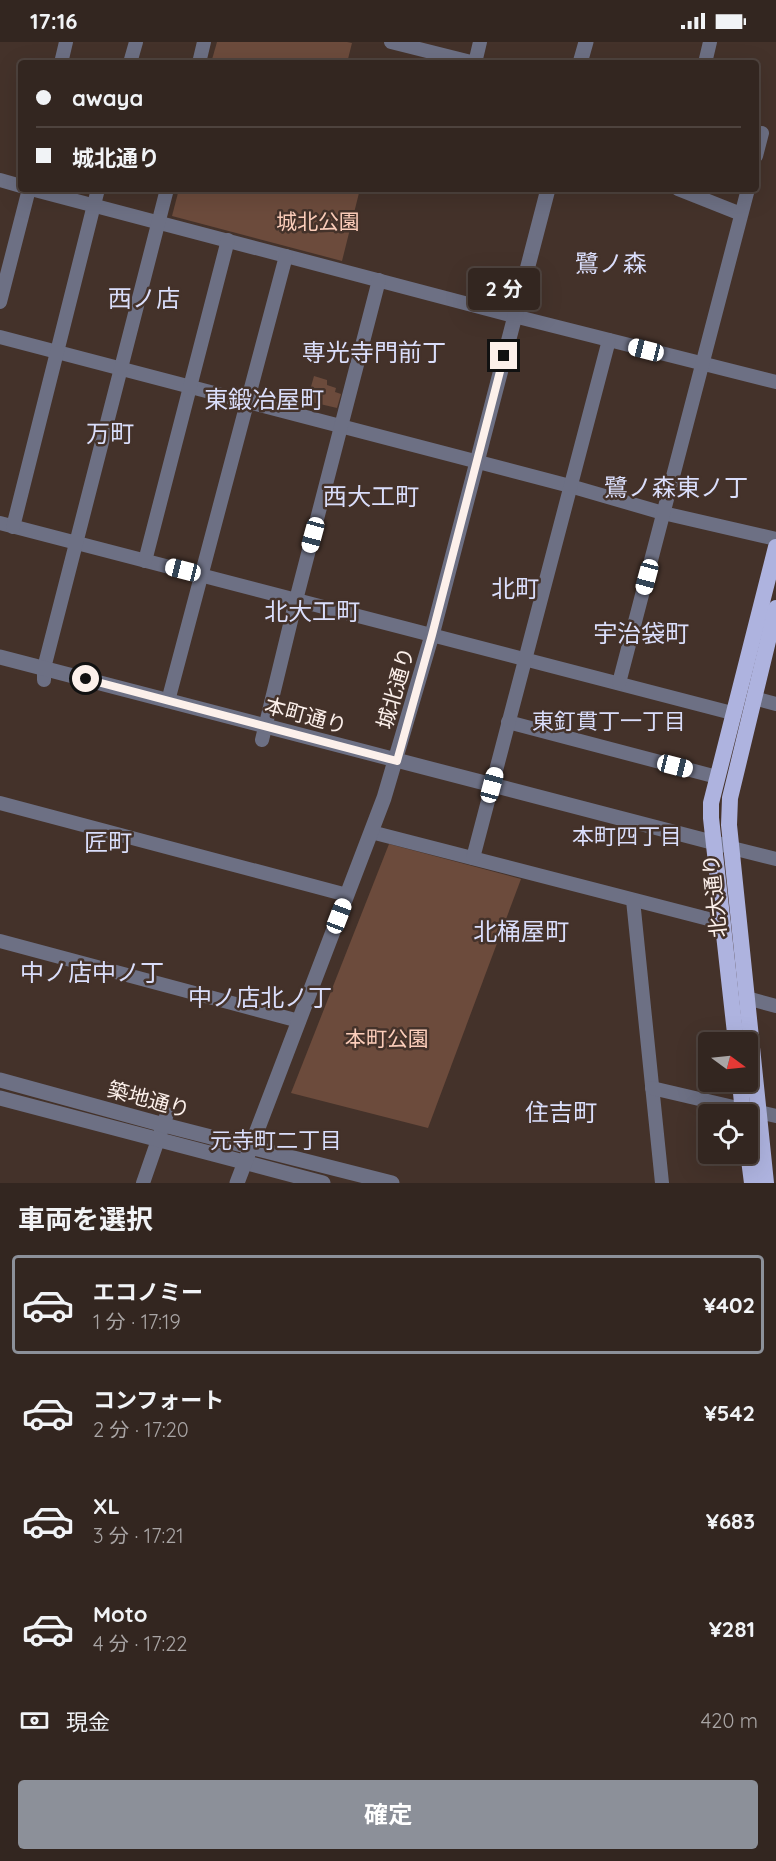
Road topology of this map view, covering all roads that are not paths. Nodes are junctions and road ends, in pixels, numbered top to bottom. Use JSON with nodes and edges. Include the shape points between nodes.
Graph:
{"nodes":[{"id":1,"x":66,"y":42,"type":"edge"},
{"id":2,"x":136,"y":42,"type":"edge"},
{"id":3,"x":204,"y":42,"type":"edge"},
{"id":4,"x":392,"y":42,"type":"edge"},
{"id":5,"x":480,"y":42,"type":"edge"},
{"id":6,"x":586,"y":42,"type":"edge"},
{"id":7,"x":710,"y":42,"type":"edge"},
{"id":8,"x":62,"y":60,"type":"edge"},
{"id":9,"x":131,"y":60,"type":"edge"},
{"id":10,"x":200,"y":60,"type":"edge"},
{"id":11,"x":463,"y":60,"type":"edge"},
{"id":12,"x":476,"y":60,"type":"edge"},
{"id":13,"x":581,"y":60,"type":"edge"},
{"id":14,"x":706,"y":60,"type":"edge"},
{"id":15,"x":759,"y":132,"type":"edge"},
{"id":16,"x":776,"y":137,"type":"edge"},
{"id":17,"x":0,"y":180,"type":"edge"},
{"id":18,"x":18,"y":185,"type":"edge"},
{"id":19,"x":29,"y":192,"type":"edge"},
{"id":20,"x":41,"y":192,"type":"edge"},
{"id":21,"x":97,"y":192,"type":"edge"},
{"id":22,"x":166,"y":192,"type":"edge"},
{"id":23,"x":547,"y":192,"type":"edge"},
{"id":24,"x":686,"y":192,"type":"edge"},
{"id":25,"x":746,"y":192,"type":"edge"},
{"id":26,"x":93,"y":206,"type":"junction"},
{"id":27,"x":741,"y":214,"type":"junction"},
{"id":28,"x":158,"y":222,"type":"junction"},
{"id":29,"x":228,"y":240,"type":"junction"},
{"id":30,"x":286,"y":256,"type":"junction"},
{"id":31,"x":379,"y":280,"type":"junction"},
{"id":32,"x":0,"y":302,"type":"edge"},
{"id":33,"x":514,"y":316,"type":"junction"},
{"id":34,"x":0,"y":337,"type":"edge"},
{"id":35,"x":609,"y":340,"type":"junction"},
{"id":36,"x":57,"y":352,"type":"junction"},
{"id":37,"x":702,"y":364,"type":"junction"},
{"id":38,"x":120,"y":369,"type":"junction"},
{"id":39,"x":776,"y":382,"type":"edge"},
{"id":40,"x":189,"y":386,"type":"junction"},
{"id":41,"x":248,"y":401,"type":"junction"},
{"id":42,"x":341,"y":426,"type":"junction"},
{"id":43,"x":476,"y":461,"type":"junction"},
{"id":44,"x":570,"y":486,"type":"junction"},
{"id":45,"x":663,"y":513,"type":"junction"},
{"id":46,"x":6,"y":525,"type":"edge"},
{"id":47,"x":776,"y":539,"type":"edge"},
{"id":48,"x":76,"y":543,"type":"junction"},
{"id":49,"x":776,"y":547,"type":"edge"},
{"id":50,"x":145,"y":561,"type":"junction"},
{"id":51,"x":202,"y":575,"type":"junction"},
{"id":52,"x":296,"y":600,"type":"junction"},
{"id":53,"x":776,"y":608,"type":"edge"},
{"id":54,"x":432,"y":635,"type":"junction"},
{"id":55,"x":0,"y":657,"type":"edge"},
{"id":56,"x":524,"y":659,"type":"junction"},
{"id":57,"x":44,"y":674,"type":"junction"},
{"id":58,"x":619,"y":683,"type":"junction"},
{"id":59,"x":753,"y":698,"type":"junction"},
{"id":60,"x":168,"y":701,"type":"junction"},
{"id":61,"x":776,"y":704,"type":"edge"},
{"id":62,"x":732,"y":713,"type":"junction"},
{"id":63,"x":508,"y":722,"type":"junction"},
{"id":64,"x":263,"y":733,"type":"junction"},
{"id":65,"x":397,"y":761,"type":"junction"},
{"id":66,"x":717,"y":777,"type":"junction"},
{"id":67,"x":492,"y":785,"type":"junction"},
{"id":68,"x":0,"y":803,"type":"edge"},
{"id":69,"x":371,"y":832,"type":"junction"},
{"id":70,"x":715,"y":843,"type":"junction"},
{"id":71,"x":732,"y":848,"type":"junction"},
{"id":72,"x":473,"y":858,"type":"junction"},
{"id":73,"x":776,"y":859,"type":"edge"},
{"id":74,"x":347,"y":895,"type":"junction"},
{"id":75,"x":633,"y":900,"type":"junction"},
{"id":76,"x":724,"y":922,"type":"junction"},
{"id":77,"x":0,"y":941,"type":"edge"},
{"id":78,"x":747,"y":998,"type":"junction"},
{"id":79,"x":776,"y":1006,"type":"edge"},
{"id":80,"x":299,"y":1021,"type":"junction"},
{"id":81,"x":735,"y":1032,"type":"edge"},
{"id":82,"x":0,"y":1080,"type":"edge"},
{"id":83,"x":652,"y":1088,"type":"junction"},
{"id":84,"x":0,"y":1098,"type":"edge"},
{"id":85,"x":716,"y":1104,"type":"edge"},
{"id":86,"x":748,"y":1104,"type":"edge"},
{"id":87,"x":758,"y":1113,"type":"edge"},
{"id":88,"x":776,"y":1116,"type":"edge"},
{"id":89,"x":166,"y":1120,"type":"junction"},
{"id":90,"x":159,"y":1140,"type":"junction"},
{"id":91,"x":251,"y":1147,"type":"junction"},
{"id":92,"x":758,"y":1151,"type":"edge"},
{"id":93,"x":245,"y":1163,"type":"junction"},
{"id":94,"x":750,"y":1164,"type":"edge"},
{"id":95,"x":143,"y":1183,"type":"edge"},
{"id":96,"x":237,"y":1183,"type":"edge"},
{"id":97,"x":323,"y":1183,"type":"edge"},
{"id":98,"x":392,"y":1183,"type":"edge"},
{"id":99,"x":662,"y":1183,"type":"edge"},
{"id":100,"x":752,"y":1183,"type":"edge"},
{"id":101,"x":766,"y":1183,"type":"edge"}],
"edges":[{"from":1,"to":8,"type":"street"},
{"from":2,"to":9,"type":"street"},
{"from":3,"to":10,"type":"street"},
{"from":4,"to":11,"type":"street"},
{"from":5,"to":12,"type":"street"},
{"from":6,"to":13,"type":"street"},
{"from":7,"to":14,"type":"street"},
{"from":15,"to":16,"type":"street"},
{"from":17,"to":18,"type":"street"},
{"from":19,"to":32,"type":"street"},
{"from":20,"to":26,"type":"street"},
{"from":21,"to":26,"type":"street"},
{"from":22,"to":28,"type":"street"},
{"from":23,"to":33,"type":"street","name":"城北通り"},
{"from":24,"to":27,"type":"street"},
{"from":25,"to":27,"type":"street"},
{"from":26,"to":28,"type":"street"},
{"from":26,"to":36,"type":"street"},
{"from":27,"to":37,"type":"street"},
{"from":28,"to":29,"type":"street"},
{"from":28,"to":38,"type":"street"},
{"from":29,"to":30,"type":"street"},
{"from":29,"to":40,"type":"street"},
{"from":30,"to":31,"type":"street"},
{"from":30,"to":41,"type":"street"},
{"from":31,"to":33,"type":"street"},
{"from":31,"to":42,"type":"street"},
{"from":33,"to":35,"type":"street"},
{"from":33,"to":43,"type":"street","name":"城北通り"},
{"from":34,"to":36,"type":"street"},
{"from":35,"to":37,"type":"street"},
{"from":35,"to":44,"type":"street"},
{"from":36,"to":38,"type":"street"},
{"from":36,"to":46,"type":"street"},
{"from":37,"to":39,"type":"street"},
{"from":37,"to":45,"type":"street"},
{"from":38,"to":40,"type":"street"},
{"from":38,"to":48,"type":"street"},
{"from":40,"to":41,"type":"street"},
{"from":40,"to":50,"type":"street"},
{"from":41,"to":42,"type":"street"},
{"from":41,"to":51,"type":"street"},
{"from":42,"to":43,"type":"street"},
{"from":42,"to":52,"type":"street"},
{"from":43,"to":44,"type":"street"},
{"from":43,"to":54,"type":"street","name":"城北通り"},
{"from":44,"to":45,"type":"street"},
{"from":44,"to":56,"type":"street"},
{"from":45,"to":47,"type":"street"},
{"from":45,"to":58,"type":"street"},
{"from":46,"to":48,"type":"street"},
{"from":48,"to":50,"type":"street"},
{"from":48,"to":57,"type":"street"},
{"from":49,"to":62,"type":"highway","name":"北大通り"},
{"from":50,"to":51,"type":"street"},
{"from":51,"to":52,"type":"street"},
{"from":51,"to":60,"type":"street"},
{"from":52,"to":54,"type":"street"},
{"from":52,"to":64,"type":"street"},
{"from":53,"to":59,"type":"highway","name":"北大通り"},
{"from":54,"to":56,"type":"street"},
{"from":54,"to":65,"type":"street","name":"城北通り"},
{"from":55,"to":57,"type":"street","name":"本町通り"},
{"from":56,"to":58,"type":"street"},
{"from":56,"to":63,"type":"street"},
{"from":57,"to":60,"type":"street","name":"本町通り"},
{"from":58,"to":62,"type":"street"},
{"from":59,"to":61,"type":"street"},
{"from":59,"to":71,"type":"highway","name":"北大通り","via":[[730,798]]},
{"from":60,"to":64,"type":"street","name":"本町通り"},
{"from":62,"to":66,"type":"highway","name":"北大通り"},
{"from":63,"to":66,"type":"street"},
{"from":63,"to":67,"type":"street"},
{"from":64,"to":65,"type":"street","name":"本町通り"},
{"from":65,"to":67,"type":"street","name":"本町通り"},
{"from":65,"to":69,"type":"street","name":"城北通り"},
{"from":66,"to":70,"type":"highway","name":"北大通り","via":[[711,803]]},
{"from":67,"to":70,"type":"street","name":"本町通り"},
{"from":67,"to":72,"type":"street"},
{"from":68,"to":74,"type":"street"},
{"from":69,"to":72,"type":"street"},
{"from":69,"to":74,"type":"street","name":"城北通り"},
{"from":70,"to":71,"type":"street","name":"本町通り"},
{"from":70,"to":76,"type":"highway","name":"北大通り"},
{"from":71,"to":73,"type":"street","name":"本町通り"},
{"from":71,"to":78,"type":"highway","name":"北大通り"},
{"from":72,"to":75,"type":"street"},
{"from":74,"to":80,"type":"street","name":"城北通り"},
{"from":75,"to":76,"type":"street"},
{"from":75,"to":83,"type":"street"},
{"from":76,"to":81,"type":"highway","name":"北大通り"},
{"from":77,"to":80,"type":"street"},
{"from":78,"to":79,"type":"street"},
{"from":78,"to":86,"type":"highway","name":"北大通り"},
{"from":80,"to":91,"type":"street","name":"城北通り"},
{"from":82,"to":89,"type":"street","name":"築地通り"},
{"from":83,"to":85,"type":"street"},
{"from":83,"to":99,"type":"street"},
{"from":84,"to":90,"type":"street","name":"築地通り"},
{"from":87,"to":88,"type":"street"},
{"from":89,"to":90,"type":"street"},
{"from":89,"to":91,"type":"street","name":"築地通り"},
{"from":90,"to":93,"type":"street","name":"築地通り"},
{"from":90,"to":95,"type":"street"},
{"from":91,"to":93,"type":"street","name":"城北通り"},
{"from":91,"to":98,"type":"street","name":"築地通り"},
{"from":92,"to":101,"type":"highway","name":"北大通り"},
{"from":93,"to":96,"type":"street","name":"城北通り"},
{"from":93,"to":97,"type":"street","name":"築地通り"},
{"from":94,"to":100,"type":"highway"}]}
